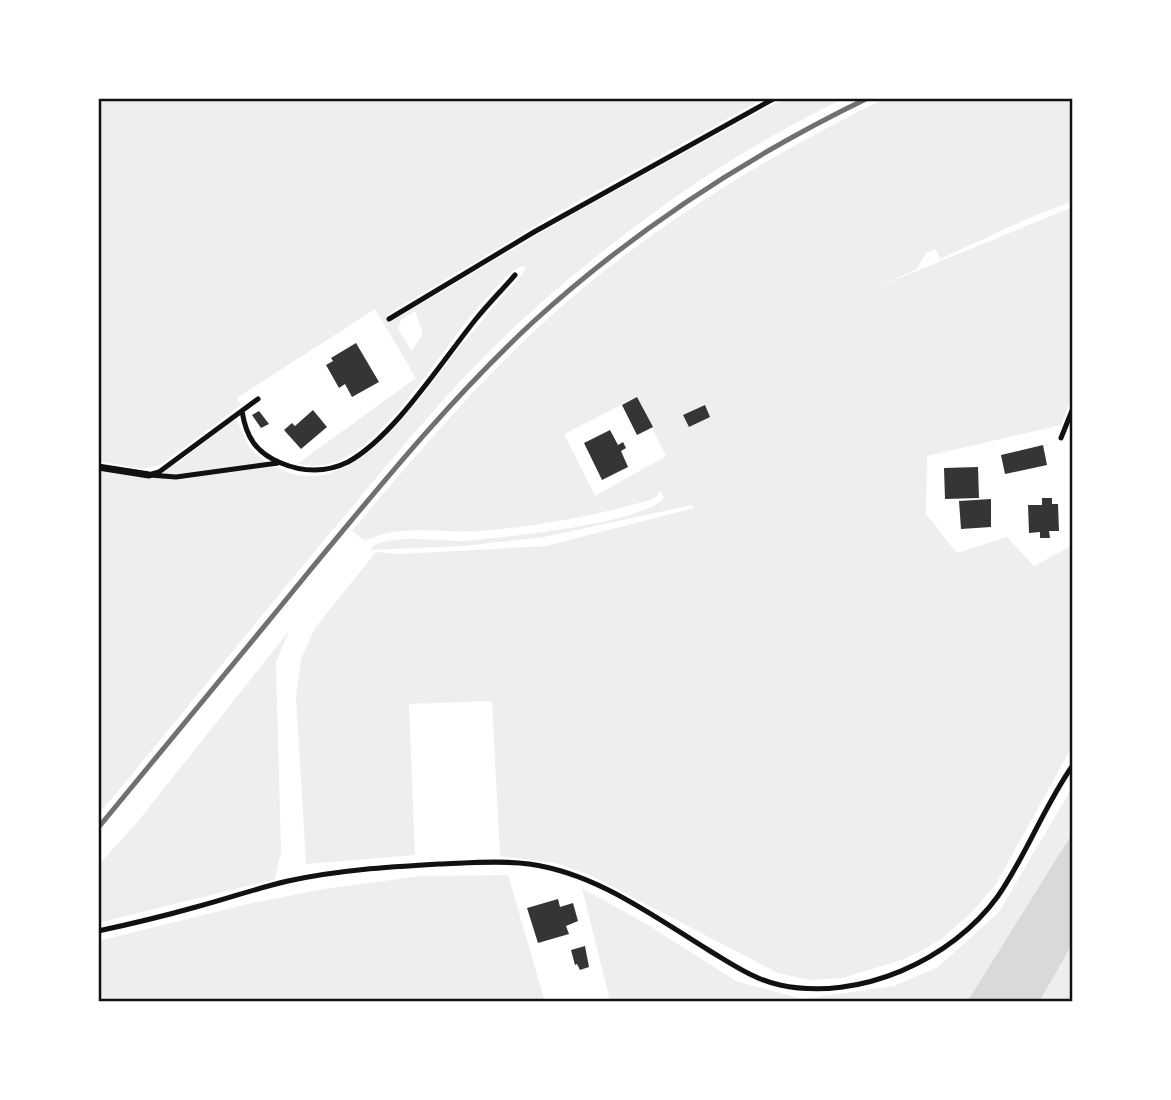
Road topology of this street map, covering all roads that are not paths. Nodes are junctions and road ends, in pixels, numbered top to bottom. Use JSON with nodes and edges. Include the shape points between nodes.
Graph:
{"nodes":[{"id":1,"x":775,"y":98,"type":"edge"},
{"id":2,"x":515,"y":275,"type":"dead end"},
{"id":3,"x":389,"y":319,"type":"dead end"},
{"id":4,"x":258,"y":399,"type":"dead end"},
{"id":5,"x":1073,"y":408,"type":"edge"},
{"id":6,"x":242,"y":411,"type":"junction"},
{"id":7,"x":1061,"y":438,"type":"dead end"},
{"id":8,"x":281,"y":463,"type":"junction"},
{"id":9,"x":98,"y":467,"type":"edge"},
{"id":10,"x":149,"y":475,"type":"junction"},
{"id":11,"x":1073,"y":765,"type":"edge"},
{"id":12,"x":98,"y":931,"type":"edge"}],
"edges":[{"from":1,"to":3,"type":"lane"},
{"from":2,"to":8,"type":"lane","via":[[408,406],[356,456],[320,470]]},
{"from":4,"to":6,"type":"lane"},
{"from":5,"to":7,"type":"lane"},
{"from":6,"to":8,"type":"lane","via":[[252,443]]},
{"from":6,"to":10,"type":"lane"},
{"from":8,"to":10,"type":"lane","via":[[176,477]]},
{"from":9,"to":10,"type":"street"},
{"from":11,"to":12,"type":"lane","via":[[1027,850],[974,925],[955,941],[890,976],[844,986],[795,988],[755,977],[579,876],[528,864],[365,868],[288,881]]}]}
